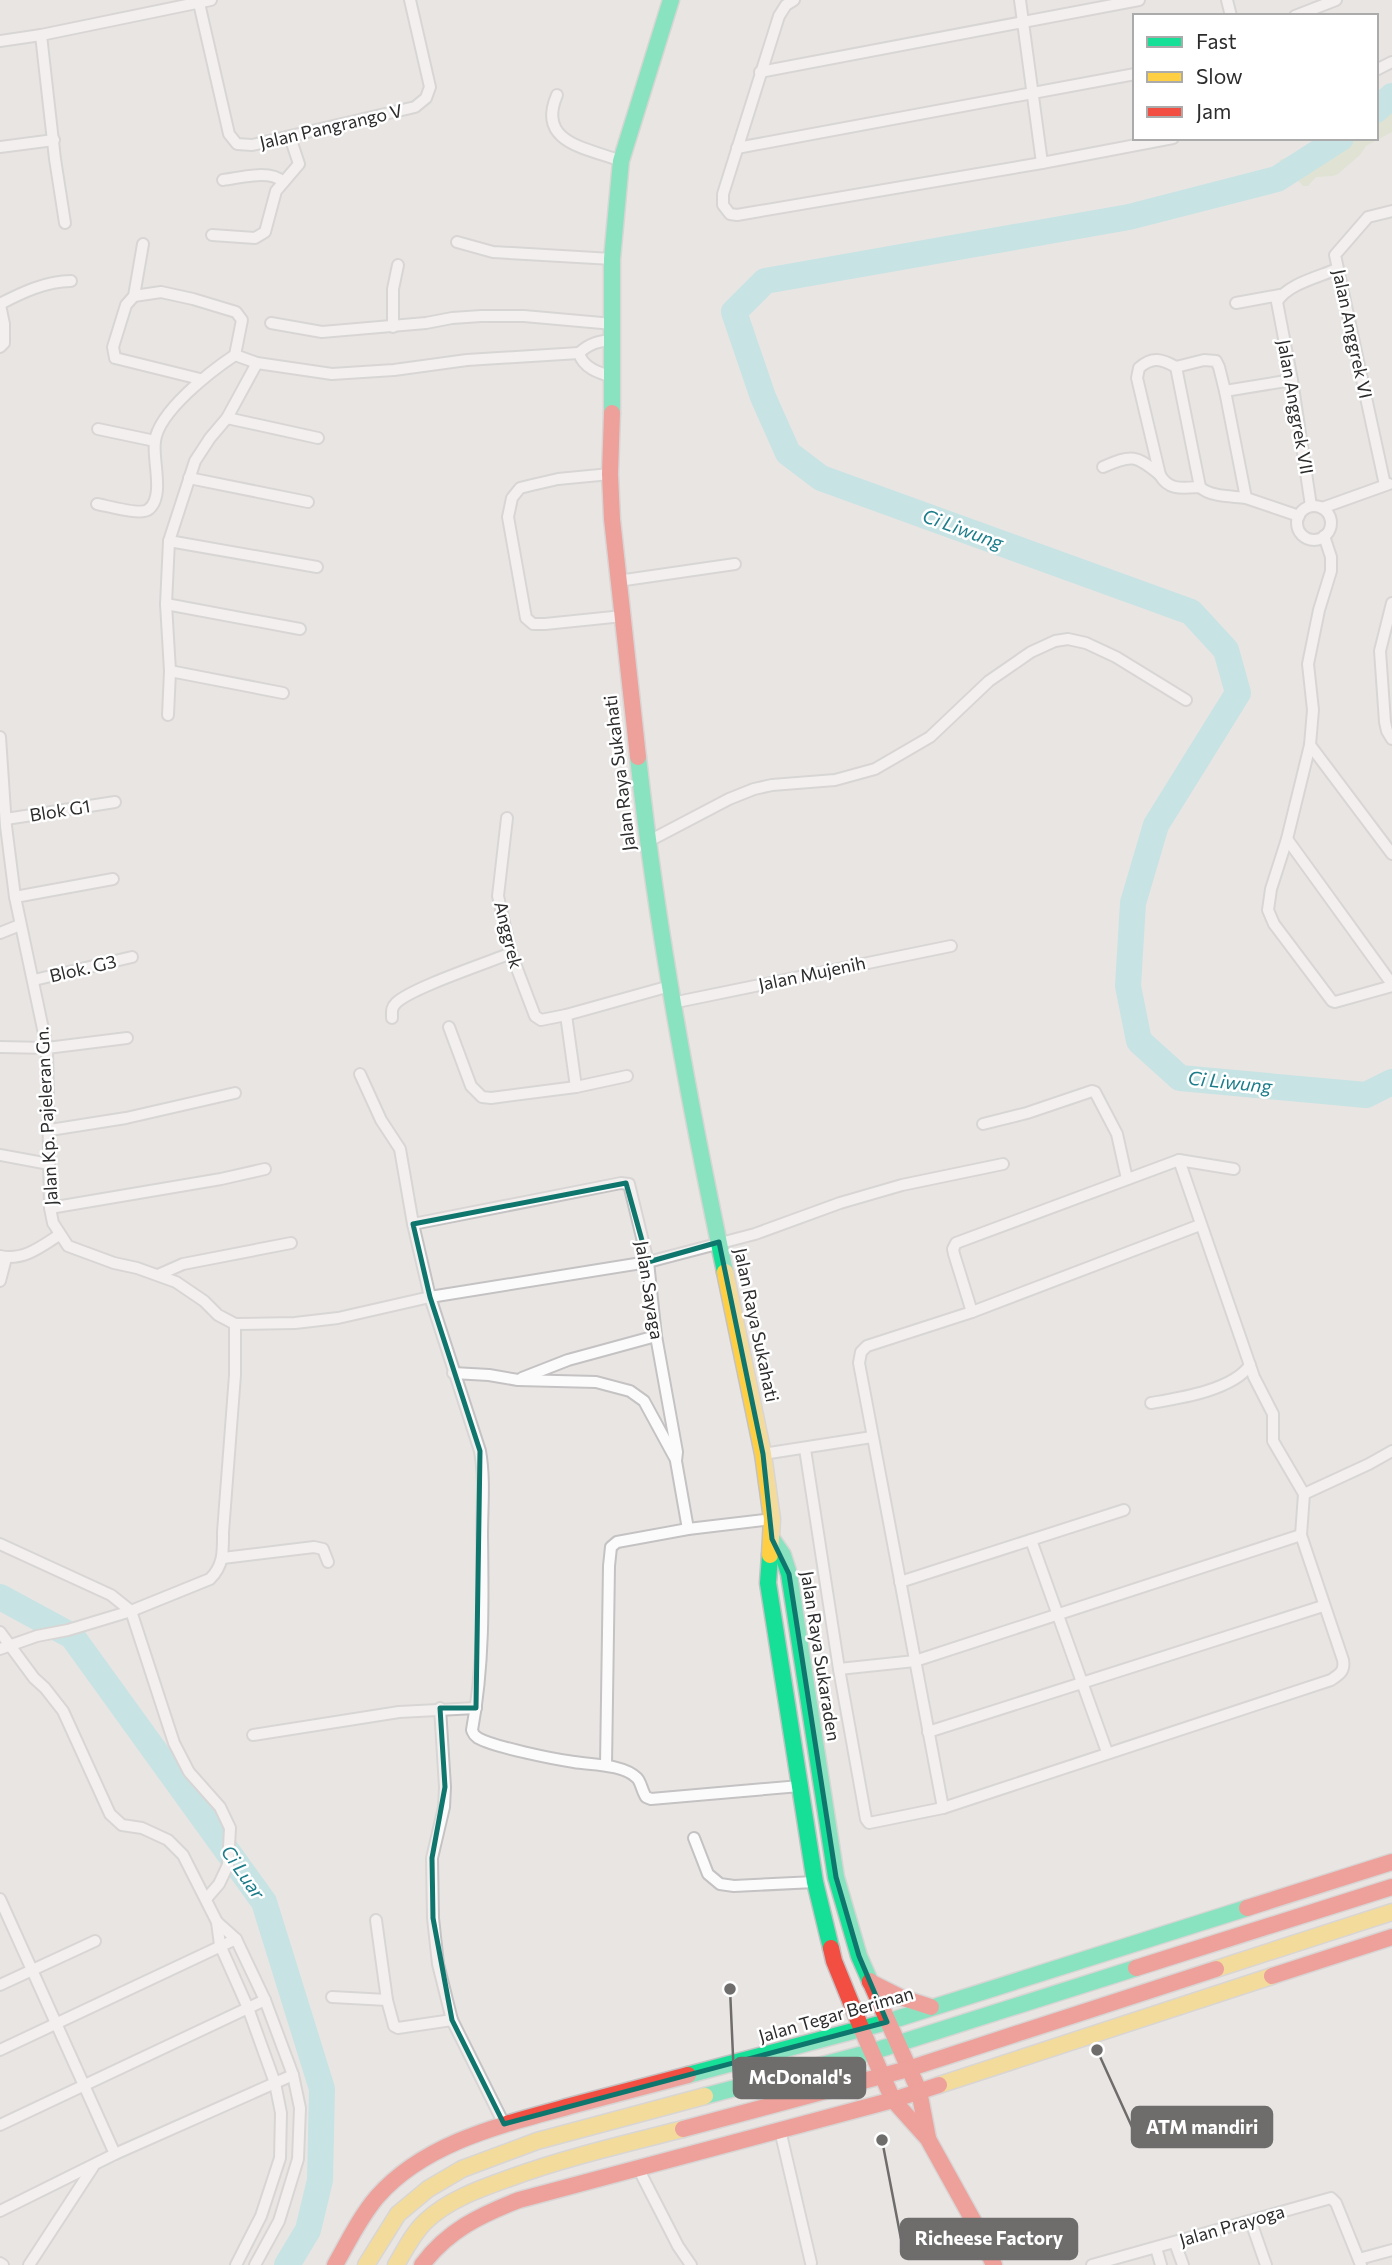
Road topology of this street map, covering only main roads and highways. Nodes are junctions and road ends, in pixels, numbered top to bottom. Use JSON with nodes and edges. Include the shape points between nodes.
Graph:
{"nodes":[{"id":1,"x":671,"y":0,"type":"edge"},
{"id":2,"x":772,"y":1539,"type":"junction"},
{"id":3,"x":795,"y":1610,"type":"junction"},
{"id":4,"x":772,"y":1615,"type":"junction"},
{"id":5,"x":1392,"y":1862,"type":"edge"},
{"id":6,"x":1392,"y":1887,"type":"edge"},
{"id":7,"x":1392,"y":1913,"type":"edge"},
{"id":8,"x":1392,"y":1937,"type":"edge"},
{"id":9,"x":870,"y":1982,"type":"junction"},
{"id":10,"x":933,"y":2007,"type":"junction"},
{"id":11,"x":887,"y":2022,"type":"junction"},
{"id":12,"x":862,"y":2030,"type":"junction"},
{"id":13,"x":897,"y":2044,"type":"junction"},
{"id":14,"x":871,"y":2052,"type":"junction"},
{"id":15,"x":908,"y":2069,"type":"junction"},
{"id":16,"x":883,"y":2077,"type":"junction"},
{"id":17,"x":919,"y":2091,"type":"junction"},
{"id":18,"x":893,"y":2100,"type":"junction"},
{"id":19,"x":928,"y":2139,"type":"junction"},
{"id":20,"x":335,"y":2265,"type":"edge"},
{"id":21,"x":366,"y":2265,"type":"edge"},
{"id":22,"x":396,"y":2265,"type":"edge"},
{"id":23,"x":422,"y":2265,"type":"edge"},
{"id":24,"x":994,"y":2265,"type":"edge"}],
"edges":[{"from":1,"to":2,"type":"main road","name":"Jalan Raya Sukahati","via":[[621,161],[612,259],[610,474],[647,842],[700,1153],[763,1454]]},
{"from":2,"to":3,"type":"main road","name":"Jalan Raya Sukaraden","via":[[783,1555]]},
{"from":2,"to":4,"type":"main road","via":[[768,1583]]},
{"from":3,"to":4,"type":"main road"},
{"from":3,"to":9,"type":"main road","name":"Jalan Raya Sukaraden","via":[[836,1877]]},
{"from":4,"to":12,"type":"main road","via":[[815,1882],[832,1954]]},
{"from":5,"to":10,"type":"main road","name":"Jalan Tegar Beriman"},
{"from":6,"to":13,"type":"main road"},
{"from":7,"to":15,"type":"main road"},
{"from":8,"to":17,"type":"main road"},
{"from":9,"to":10,"type":"main road","via":[[900,1998]]},
{"from":9,"to":11,"type":"main road","name":"Jalan Raya Sukaraden"},
{"from":10,"to":11,"type":"main road","name":"Jalan Tegar Beriman"},
{"from":11,"to":12,"type":"main road","name":"Jalan Tegar Beriman"},
{"from":11,"to":13,"type":"main road","name":"Jalan Raya Sukaraden"},
{"from":12,"to":14,"type":"main road"},
{"from":12,"to":20,"type":"main road","name":"Jalan Tegar Beriman","via":[[504,2124],[450,2145],[410,2169],[377,2197]]},
{"from":13,"to":14,"type":"main road"},
{"from":13,"to":15,"type":"main road","name":"Jalan Raya Sukaraden"},
{"from":14,"to":16,"type":"main road"},
{"from":14,"to":21,"type":"main road","via":[[537,2141],[489,2158],[417,2195],[397,2216]]},
{"from":15,"to":16,"type":"main road"},
{"from":15,"to":17,"type":"main road","name":"Jalan Raya Sukaraden"},
{"from":16,"to":18,"type":"main road"},
{"from":16,"to":22,"type":"main road","via":[[543,2166],[494,2183],[444,2206],[417,2230]]},
{"from":17,"to":18,"type":"main road"},
{"from":17,"to":19,"type":"main road","name":"Jalan Raya Sukaraden"},
{"from":18,"to":19,"type":"main road"},
{"from":18,"to":23,"type":"main road","via":[[519,2200],[452,2231]]},
{"from":19,"to":24,"type":"main road"}]}
